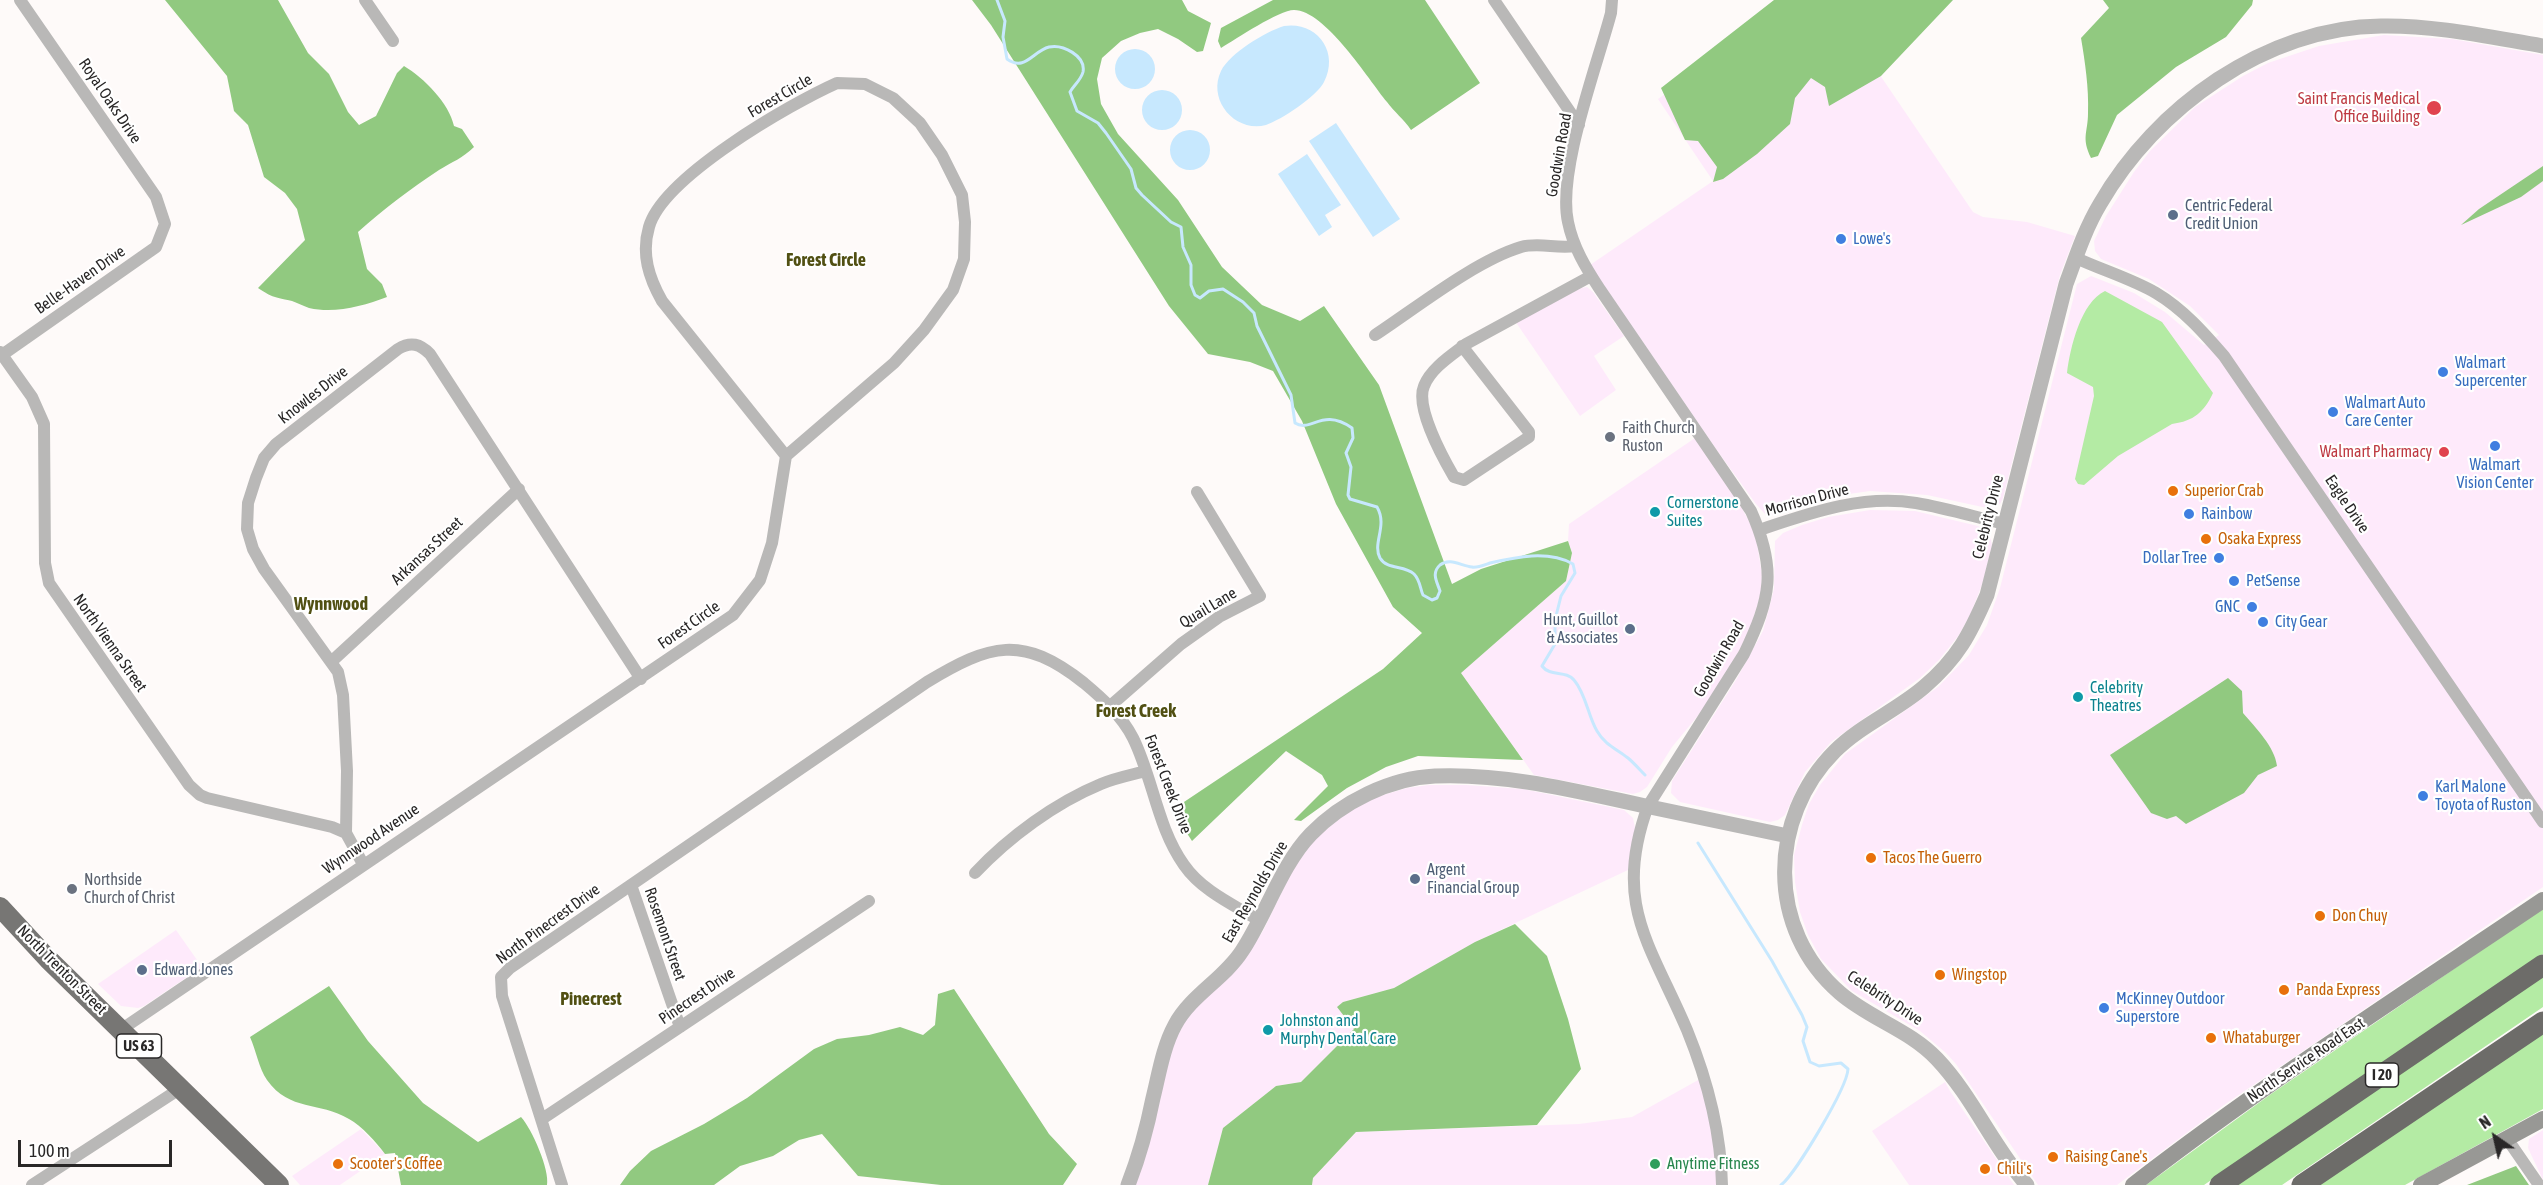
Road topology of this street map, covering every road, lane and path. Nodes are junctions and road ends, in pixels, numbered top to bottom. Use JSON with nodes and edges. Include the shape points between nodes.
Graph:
{"nodes":[{"id":1,"x":21,"y":0,"type":"edge"},
{"id":2,"x":365,"y":0,"type":"edge"},
{"id":3,"x":1494,"y":0,"type":"edge"},
{"id":4,"x":1612,"y":0,"type":"edge"},
{"id":5,"x":393,"y":41,"type":"dead end"},
{"id":6,"x":2543,"y":46,"type":"edge"},
{"id":7,"x":1579,"y":125,"type":"junction"},
{"id":8,"x":165,"y":224,"type":"joint"},
{"id":9,"x":1575,"y":246,"type":"junction"},
{"id":10,"x":2076,"y":258,"type":"junction"},
{"id":11,"x":1591,"y":276,"type":"junction"},
{"id":12,"x":1375,"y":335,"type":"dead end"},
{"id":13,"x":1462,"y":346,"type":"junction"},
{"id":14,"x":1,"y":353,"type":"edge"},
{"id":15,"x":786,"y":456,"type":"junction"},
{"id":16,"x":519,"y":489,"type":"junction"},
{"id":17,"x":1197,"y":492,"type":"dead end"},
{"id":18,"x":2005,"y":524,"type":"junction"},
{"id":19,"x":1759,"y":530,"type":"junction"},
{"id":20,"x":331,"y":662,"type":"junction"},
{"id":21,"x":641,"y":678,"type":"junction"},
{"id":22,"x":1109,"y":706,"type":"junction"},
{"id":23,"x":1146,"y":771,"type":"junction"},
{"id":24,"x":793,"y":774,"type":"joint"},
{"id":25,"x":1648,"y":806,"type":"junction"},
{"id":26,"x":2543,"y":822,"type":"edge"},
{"id":27,"x":346,"y":833,"type":"junction"},
{"id":28,"x":1788,"y":836,"type":"junction"},
{"id":29,"x":363,"y":864,"type":"junction"},
{"id":30,"x":975,"y":873,"type":"dead end"},
{"id":31,"x":631,"y":885,"type":"junction"},
{"id":32,"x":2543,"y":900,"type":"edge"},
{"id":33,"x":869,"y":901,"type":"dead end"},
{"id":34,"x":0,"y":907,"type":"edge"},
{"id":35,"x":1260,"y":921,"type":"junction"},
{"id":36,"x":2543,"y":965,"type":"edge"},
{"id":37,"x":2543,"y":1022,"type":"edge"},
{"id":38,"x":680,"y":1027,"type":"junction"},
{"id":39,"x":122,"y":1029,"type":"junction"},
{"id":40,"x":181,"y":1088,"type":"junction"},
{"id":41,"x":542,"y":1119,"type":"junction"},
{"id":42,"x":2543,"y":1119,"type":"edge"},
{"id":43,"x":2508,"y":1140,"type":"junction"},
{"id":44,"x":2026,"y":1184,"type":"edge"},
{"id":45,"x":32,"y":1185,"type":"edge"},
{"id":46,"x":279,"y":1185,"type":"edge"},
{"id":47,"x":562,"y":1185,"type":"edge"},
{"id":48,"x":1128,"y":1185,"type":"edge"},
{"id":49,"x":1722,"y":1185,"type":"edge"},
{"id":50,"x":2133,"y":1185,"type":"edge"},
{"id":51,"x":2220,"y":1185,"type":"edge"},
{"id":52,"x":2302,"y":1185,"type":"edge"},
{"id":53,"x":2421,"y":1185,"type":"edge"},
{"id":54,"x":2539,"y":1185,"type":"edge"}],
"edges":[{"from":1,"to":8,"type":"street","name":"Royal Oaks Drive","via":[[156,197]]},
{"from":2,"to":5,"type":"street"},
{"from":3,"to":7,"type":"street"},
{"from":4,"to":7,"type":"street","name":"Goodwin Road"},
{"from":6,"to":10,"type":"street","name":"Celebrity Drive","via":[[2427,27],[2378,26],[2325,33],[2284,46],[2240,66],[2201,91],[2162,125],[2124,168],[2100,204]]},
{"from":7,"to":9,"type":"street","name":"Goodwin Road","via":[[1566,210]]},
{"from":8,"to":14,"type":"street","name":"Belle-Haven Drive","via":[[156,247]]},
{"from":9,"to":11,"type":"street","name":"Goodwin Road"},
{"from":9,"to":12,"type":"street","via":[[1522,247],[1493,259]]},
{"from":10,"to":18,"type":"street","name":"Celebrity Drive"},
{"from":10,"to":26,"type":"street","name":"Eagle Drive","via":[[2169,301],[2224,356]]},
{"from":11,"to":13,"type":"street"},
{"from":11,"to":19,"type":"street","name":"Goodwin Road","via":[[1735,486]]},
{"from":13,"to":13,"type":"street","via":[[1430,375],[1421,399],[1446,464],[1454,477],[1464,480],[1529,437],[1529,432]]},
{"from":14,"to":27,"type":"street","name":"North Vienna Street","via":[[32,397],[44,424],[45,563],[49,583],[189,785],[207,798]]},
{"from":15,"to":15,"type":"street","name":"Forest Circle","via":[[894,363],[924,330],[953,290],[964,259],[962,195],[942,155],[920,123],[893,98],[865,84],[837,83],[776,114],[679,182],[661,203],[649,226],[649,278],[662,301]]},
{"from":15,"to":21,"type":"street","name":"Forest Circle","via":[[772,543],[760,580],[733,615]]},
{"from":16,"to":20,"type":"street","name":"Arkansas Street"},
{"from":16,"to":20,"type":"street","name":"Knowles Drive","via":[[430,354],[414,344],[407,343],[398,349],[276,444],[264,458],[256,478],[248,503],[247,529],[264,569]]},
{"from":16,"to":21,"type":"street","name":"Knowles Drive"},
{"from":17,"to":22,"type":"street","name":"Quail Lane","via":[[1260,596],[1219,617],[1181,644]]},
{"from":18,"to":19,"type":"street","name":"Morrison Drive","via":[[1915,503],[1885,501],[1852,503]]},
{"from":18,"to":28,"type":"street","name":"Celebrity Drive","via":[[1987,595],[1970,635],[1923,688],[1846,740],[1823,764],[1805,790]]},
{"from":19,"to":25,"type":"street","name":"Goodwin Road","via":[[1768,563],[1768,588],[1755,632]]},
{"from":20,"to":27,"type":"street","name":"Knowles Drive","via":[[338,672],[343,695]]},
{"from":21,"to":29,"type":"street","name":"Wynnwood Avenue"},
{"from":22,"to":23,"type":"street","name":"Forest Creek Drive","via":[[1132,737]]},
{"from":22,"to":24,"type":"street","name":"Forest Creek Drive","via":[[1067,670],[1037,653],[988,652],[958,663],[927,682]]},
{"from":23,"to":30,"type":"street","via":[[1103,783],[1068,801],[1007,844]]},
{"from":23,"to":35,"type":"street","name":"Forest Creek Drive","via":[[1165,828],[1185,866],[1203,885]]},
{"from":24,"to":31,"type":"street","name":"North Pinecrest Drive"},
{"from":25,"to":28,"type":"street","name":"East Reynolds Drive"},
{"from":25,"to":35,"type":"street","name":"East Reynolds Drive","via":[[1515,780],[1434,776],[1396,783],[1331,815],[1309,835]]},
{"from":25,"to":49,"type":"street","name":"Goodwin Road","via":[[1635,862],[1637,915],[1698,1060],[1716,1122]]},
{"from":27,"to":29,"type":"street","name":"Knowles Drive"},
{"from":28,"to":44,"type":"street","name":"Celebrity Drive","via":[[1785,884],[1792,922],[1807,956],[1842,995],[1907,1033],[1936,1058]]},
{"from":29,"to":39,"type":"street","name":"Wynnwood Avenue"},
{"from":31,"to":38,"type":"street","name":"Rosemont Street"},
{"from":31,"to":41,"type":"street","name":"North Pinecrest Drive","via":[[501,977],[502,996]]},
{"from":32,"to":50,"type":"main road","name":"North Service Road East","via":[[2298,1064]]},
{"from":33,"to":38,"type":"street","name":"Pinecrest Drive"},
{"from":34,"to":39,"type":"highway","name":"North Trenton Street","number":"US 63"},
{"from":35,"to":48,"type":"street","name":"East Reynolds Drive","via":[[1240,954],[1176,1024]]},
{"from":36,"to":51,"type":"highway","number":"I 20"},
{"from":37,"to":52,"type":"highway"},
{"from":38,"to":41,"type":"street","name":"Pinecrest Drive"},
{"from":39,"to":40,"type":"highway","name":"North Trenton Street","number":"US 63"},
{"from":40,"to":45,"type":"street"},
{"from":40,"to":46,"type":"highway","name":"North Trenton Street","number":"US 63"},
{"from":41,"to":47,"type":"street","name":"North Pinecrest Drive"},
{"from":42,"to":43,"type":"main road"},
{"from":43,"to":53,"type":"main road"},
{"from":43,"to":54,"type":"street"}]}
